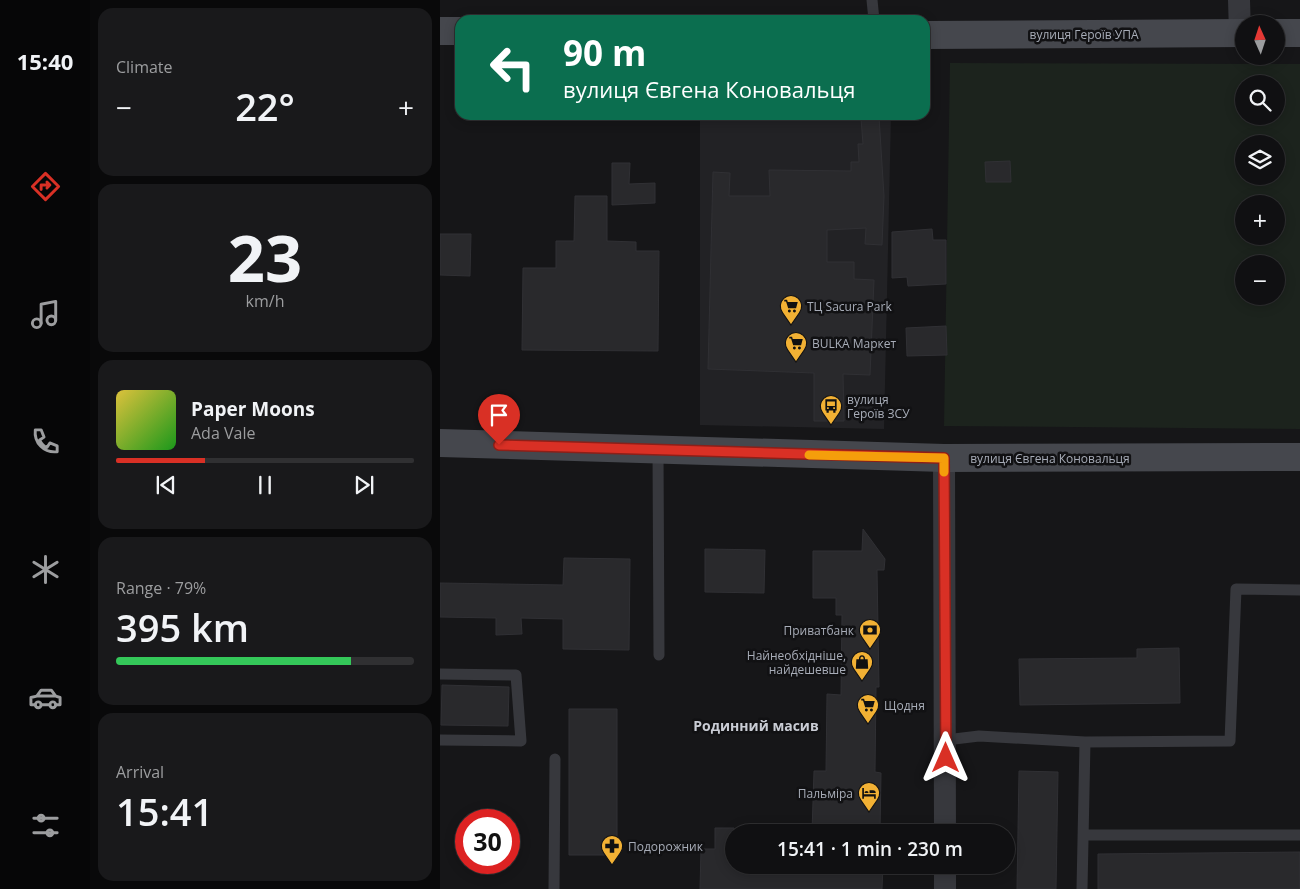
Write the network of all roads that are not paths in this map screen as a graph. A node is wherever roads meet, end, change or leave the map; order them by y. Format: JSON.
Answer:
{"nodes":[{"id":1,"x":872,"y":0,"type":"edge"},
{"id":2,"x":1239,"y":0,"type":"edge"},
{"id":3,"x":874,"y":15,"type":"edge"},
{"id":4,"x":1240,"y":15,"type":"edge"},
{"id":5,"x":440,"y":31,"type":"edge"},
{"id":6,"x":455,"y":31,"type":"edge"},
{"id":7,"x":1285,"y":33,"type":"edge"},
{"id":8,"x":1300,"y":33,"type":"edge"},
{"id":9,"x":1235,"y":34,"type":"edge"},
{"id":10,"x":930,"y":35,"type":"edge"},
{"id":11,"x":440,"y":443,"type":"edge"},
{"id":12,"x":658,"y":450,"type":"junction"},
{"id":13,"x":1300,"y":457,"type":"edge"},
{"id":14,"x":944,"y":458,"type":"junction"},
{"id":15,"x":1300,"y":590,"type":"edge"},
{"id":16,"x":659,"y":655,"type":"dead end"},
{"id":17,"x":440,"y":674,"type":"edge"},
{"id":18,"x":440,"y":740,"type":"edge"},
{"id":19,"x":946,"y":740,"type":"junction"},
{"id":20,"x":1085,"y":742,"type":"junction"},
{"id":21,"x":555,"y":759,"type":"dead end"},
{"id":22,"x":945,"y":824,"type":"edge"},
{"id":23,"x":1083,"y":835,"type":"junction"},
{"id":24,"x":1300,"y":835,"type":"edge"},
{"id":25,"x":945,"y":874,"type":"edge"},
{"id":26,"x":554,"y":889,"type":"edge"},
{"id":27,"x":945,"y":889,"type":"edge"},
{"id":28,"x":1082,"y":889,"type":"edge"}],
"edges":[{"from":1,"to":3,"type":"lane"},
{"from":2,"to":4,"type":"street"},
{"from":5,"to":6,"type":"street"},
{"from":7,"to":8,"type":"street"},
{"from":9,"to":10,"type":"street","name":"вулиця Героїв УПА"},
{"from":11,"to":12,"type":"street","name":"вулиця Євгена Коновальця"},
{"from":12,"to":14,"type":"street","name":"вулиця Євгена Коновальця"},
{"from":12,"to":16,"type":"lane"},
{"from":13,"to":14,"type":"street","name":"вулиця Євгена Коновальця"},
{"from":14,"to":19,"type":"street"},
{"from":15,"to":20,"type":"lane"},
{"from":17,"to":18,"type":"lane"},
{"from":19,"to":20,"type":"lane"},
{"from":19,"to":22,"type":"street"},
{"from":20,"to":23,"type":"lane"},
{"from":21,"to":26,"type":"lane"},
{"from":23,"to":24,"type":"lane"},
{"from":23,"to":28,"type":"lane"},
{"from":25,"to":27,"type":"street"}]}
